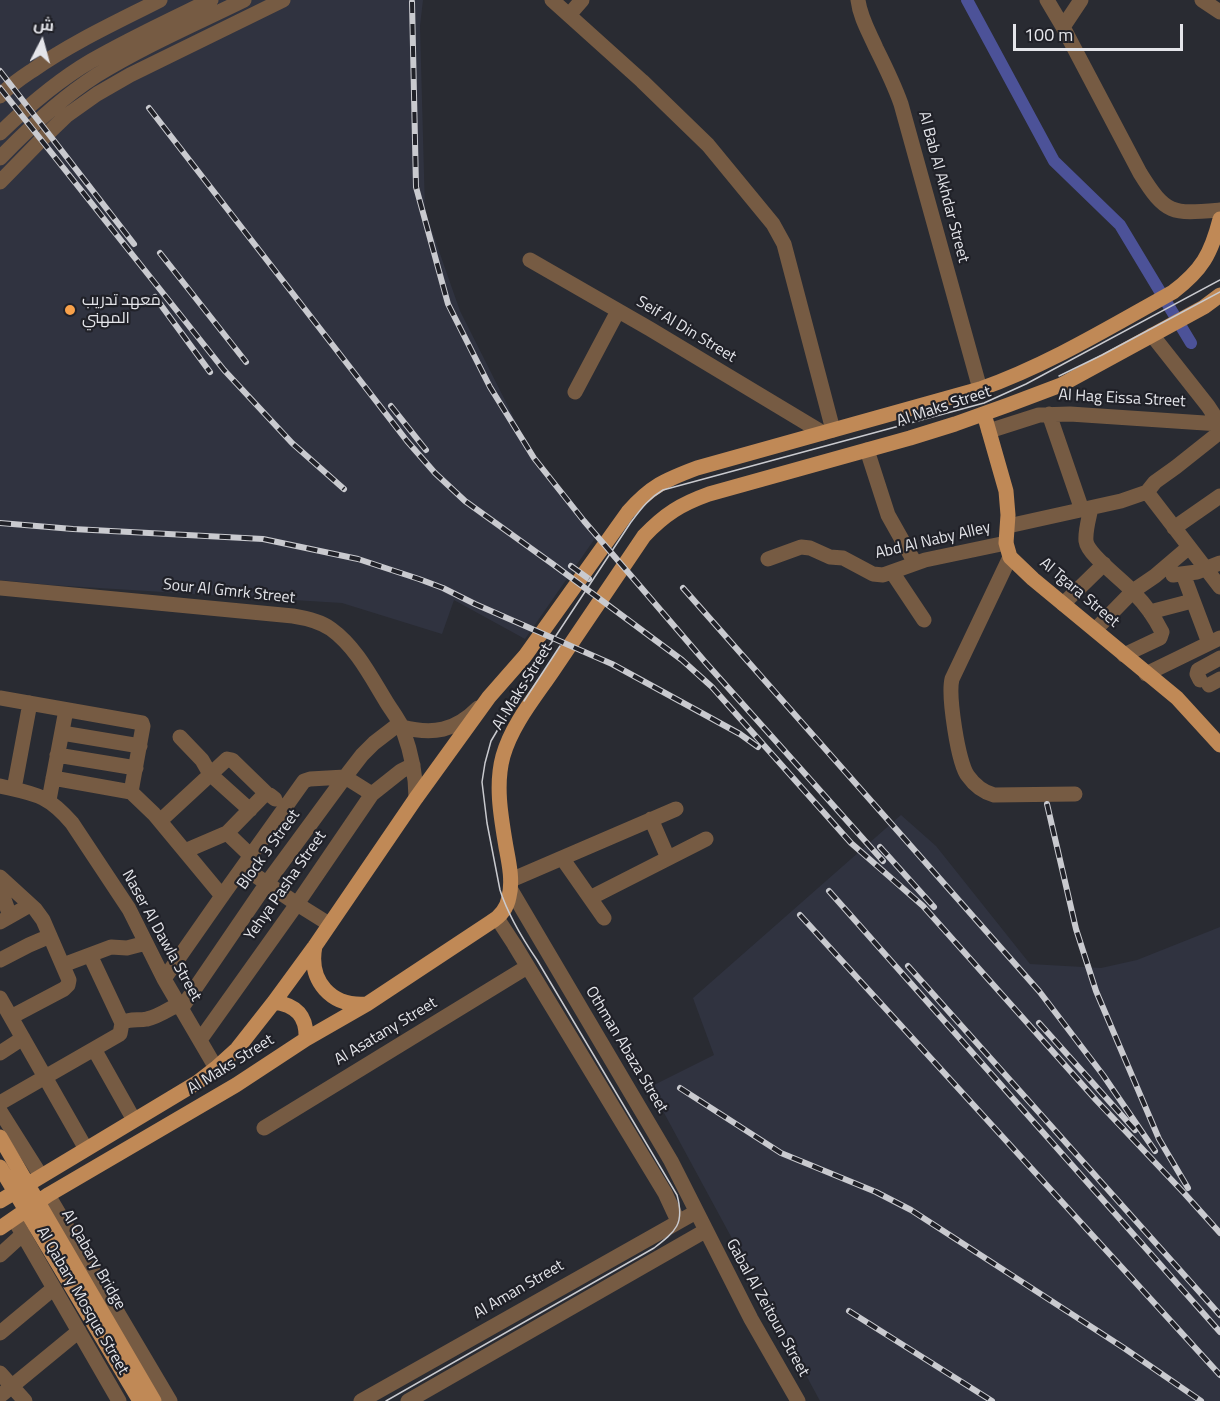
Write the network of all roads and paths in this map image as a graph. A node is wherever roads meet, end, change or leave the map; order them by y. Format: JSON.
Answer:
{"nodes":[{"id":1,"x":160,"y":0,"type":"edge"},
{"id":2,"x":211,"y":0,"type":"edge"},
{"id":3,"x":244,"y":0,"type":"edge"},
{"id":4,"x":283,"y":0,"type":"edge"},
{"id":5,"x":552,"y":0,"type":"edge"},
{"id":6,"x":582,"y":0,"type":"edge"},
{"id":7,"x":858,"y":0,"type":"edge"},
{"id":8,"x":1047,"y":0,"type":"edge"},
{"id":9,"x":1081,"y":0,"type":"edge"},
{"id":10,"x":1202,"y":0,"type":"edge"},
{"id":11,"x":1220,"y":12,"type":"edge"},
{"id":12,"x":569,"y":15,"type":"junction"},
{"id":13,"x":1063,"y":27,"type":"junction"},
{"id":14,"x":0,"y":96,"type":"edge"},
{"id":15,"x":0,"y":133,"type":"edge"},
{"id":16,"x":0,"y":158,"type":"edge"},
{"id":17,"x":0,"y":182,"type":"edge"},
{"id":18,"x":1220,"y":210,"type":"edge"},
{"id":19,"x":1220,"y":219,"type":"edge"},
{"id":20,"x":530,"y":260,"type":"dead end"},
{"id":21,"x":1220,"y":295,"type":"edge"},
{"id":22,"x":618,"y":311,"type":"junction"},
{"id":23,"x":1152,"y":335,"type":"junction"},
{"id":24,"x":980,"y":389,"type":"junction"},
{"id":25,"x":575,"y":392,"type":"dead end"},
{"id":26,"x":984,"y":414,"type":"junction"},
{"id":27,"x":1049,"y":414,"type":"junction"},
{"id":28,"x":1220,"y":424,"type":"edge"},
{"id":29,"x":989,"y":430,"type":"junction"},
{"id":30,"x":828,"y":431,"type":"junction"},
{"id":31,"x":1220,"y":432,"type":"edge"},
{"id":32,"x":867,"y":450,"type":"junction"},
{"id":33,"x":1147,"y":492,"type":"junction"},
{"id":34,"x":1218,"y":501,"type":"edge"},
{"id":35,"x":1086,"y":509,"type":"junction"},
{"id":36,"x":1008,"y":526,"type":"junction"},
{"id":37,"x":1174,"y":528,"type":"junction"},
{"id":38,"x":1189,"y":547,"type":"junction"},
{"id":39,"x":1008,"y":550,"type":"junction"},
{"id":40,"x":768,"y":559,"type":"dead end"},
{"id":41,"x":915,"y":563,"type":"junction"},
{"id":42,"x":1104,"y":564,"type":"junction"},
{"id":43,"x":1213,"y":566,"type":"edge"},
{"id":44,"x":892,"y":572,"type":"junction"},
{"id":45,"x":1183,"y":574,"type":"junction"},
{"id":46,"x":1155,"y":576,"type":"junction"},
{"id":47,"x":1220,"y":587,"type":"edge"},
{"id":48,"x":0,"y":588,"type":"edge"},
{"id":49,"x":1133,"y":591,"type":"junction"},
{"id":50,"x":1192,"y":601,"type":"junction"},
{"id":51,"x":1063,"y":604,"type":"junction"},
{"id":52,"x":1150,"y":612,"type":"junction"},
{"id":53,"x":924,"y":620,"type":"dead end"},
{"id":54,"x":1095,"y":630,"type":"junction"},
{"id":55,"x":1216,"y":642,"type":"edge"},
{"id":56,"x":1124,"y":655,"type":"junction"},
{"id":57,"x":1220,"y":658,"type":"edge"},
{"id":58,"x":1146,"y":674,"type":"junction"},
{"id":59,"x":1210,"y":682,"type":"edge"},
{"id":60,"x":489,"y":697,"type":"junction"},
{"id":61,"x":1,"y":703,"type":"edge"},
{"id":62,"x":30,"y":703,"type":"junction"},
{"id":63,"x":66,"y":710,"type":"junction"},
{"id":64,"x":401,"y":725,"type":"junction"},
{"id":65,"x":62,"y":733,"type":"junction"},
{"id":66,"x":180,"y":738,"type":"dead end"},
{"id":67,"x":1220,"y":745,"type":"edge"},
{"id":68,"x":140,"y":746,"type":"junction"},
{"id":69,"x":57,"y":755,"type":"junction"},
{"id":70,"x":413,"y":765,"type":"junction"},
{"id":71,"x":136,"y":768,"type":"junction"},
{"id":72,"x":210,"y":774,"type":"junction"},
{"id":73,"x":345,"y":777,"type":"junction"},
{"id":74,"x":53,"y":778,"type":"junction"},
{"id":75,"x":7,"y":788,"type":"edge"},
{"id":76,"x":131,"y":792,"type":"junction"},
{"id":77,"x":267,"y":794,"type":"junction"},
{"id":78,"x":372,"y":794,"type":"junction"},
{"id":79,"x":1075,"y":795,"type":"dead end"},
{"id":80,"x":416,"y":798,"type":"junction"},
{"id":81,"x":49,"y":800,"type":"junction"},
{"id":82,"x":285,"y":807,"type":"junction"},
{"id":83,"x":676,"y":809,"type":"dead end"},
{"id":84,"x":250,"y":810,"type":"junction"},
{"id":85,"x":651,"y":819,"type":"junction"},
{"id":86,"x":160,"y":821,"type":"junction"},
{"id":87,"x":227,"y":833,"type":"junction"},
{"id":88,"x":706,"y":839,"type":"dead end"},
{"id":89,"x":185,"y":851,"type":"junction"},
{"id":90,"x":562,"y":858,"type":"junction"},
{"id":91,"x":668,"y":858,"type":"junction"},
{"id":92,"x":247,"y":861,"type":"junction"},
{"id":93,"x":0,"y":877,"type":"edge"},
{"id":94,"x":267,"y":883,"type":"junction"},
{"id":95,"x":511,"y":885,"type":"junction"},
{"id":96,"x":0,"y":888,"type":"edge"},
{"id":97,"x":222,"y":896,"type":"junction"},
{"id":98,"x":590,"y":898,"type":"junction"},
{"id":99,"x":297,"y":904,"type":"junction"},
{"id":100,"x":30,"y":905,"type":"junction"},
{"id":101,"x":497,"y":918,"type":"junction"},
{"id":102,"x":604,"y":918,"type":"dead end"},
{"id":103,"x":5,"y":919,"type":"edge"},
{"id":104,"x":329,"y":924,"type":"junction"},
{"id":105,"x":50,"y":936,"type":"junction"},
{"id":106,"x":146,"y":943,"type":"junction"},
{"id":107,"x":315,"y":946,"type":"junction"},
{"id":108,"x":90,"y":955,"type":"junction"},
{"id":109,"x":0,"y":960,"type":"edge"},
{"id":110,"x":63,"y":965,"type":"junction"},
{"id":111,"x":527,"y":967,"type":"junction"},
{"id":112,"x":164,"y":979,"type":"junction"},
{"id":113,"x":0,"y":998,"type":"edge"},
{"id":114,"x":273,"y":1002,"type":"junction"},
{"id":115,"x":367,"y":1004,"type":"junction"},
{"id":116,"x":180,"y":1006,"type":"junction"},
{"id":117,"x":10,"y":1017,"type":"junction"},
{"id":118,"x":122,"y":1023,"type":"junction"},
{"id":119,"x":23,"y":1038,"type":"junction"},
{"id":120,"x":306,"y":1039,"type":"junction"},
{"id":121,"x":200,"y":1040,"type":"junction"},
{"id":122,"x":94,"y":1049,"type":"junction"},
{"id":123,"x":0,"y":1053,"type":"edge"},
{"id":124,"x":216,"y":1068,"type":"junction"},
{"id":125,"x":45,"y":1078,"type":"junction"},
{"id":126,"x":0,"y":1103,"type":"edge"},
{"id":127,"x":0,"y":1111,"type":"edge"},
{"id":128,"x":134,"y":1120,"type":"junction"},
{"id":129,"x":264,"y":1128,"type":"dead end"},
{"id":130,"x":0,"y":1137,"type":"edge"},
{"id":131,"x":86,"y":1149,"type":"junction"},
{"id":132,"x":0,"y":1167,"type":"edge"},
{"id":133,"x":41,"y":1176,"type":"junction"},
{"id":134,"x":48,"y":1196,"type":"junction"},
{"id":135,"x":0,"y":1201,"type":"edge"},
{"id":136,"x":696,"y":1212,"type":"junction"},
{"id":137,"x":14,"y":1219,"type":"junction"},
{"id":138,"x":678,"y":1221,"type":"junction"},
{"id":139,"x":0,"y":1228,"type":"edge"},
{"id":140,"x":705,"y":1231,"type":"junction"},
{"id":141,"x":23,"y":1234,"type":"junction"},
{"id":142,"x":0,"y":1255,"type":"edge"},
{"id":143,"x":54,"y":1288,"type":"junction"},
{"id":144,"x":79,"y":1331,"type":"junction"},
{"id":145,"x":0,"y":1333,"type":"edge"},
{"id":146,"x":0,"y":1373,"type":"edge"},
{"id":147,"x":6,"y":1391,"type":"edge"},
{"id":148,"x":25,"y":1401,"type":"edge"},
{"id":149,"x":119,"y":1401,"type":"edge"},
{"id":150,"x":140,"y":1401,"type":"edge"},
{"id":151,"x":154,"y":1401,"type":"edge"},
{"id":152,"x":170,"y":1401,"type":"edge"},
{"id":153,"x":361,"y":1401,"type":"edge"},
{"id":154,"x":408,"y":1401,"type":"edge"},
{"id":155,"x":798,"y":1401,"type":"edge"}],
"edges":[{"from":1,"to":14,"type":"street"},
{"from":2,"to":15,"type":"street"},
{"from":3,"to":16,"type":"street"},
{"from":4,"to":17,"type":"street"},
{"from":5,"to":12,"type":"street"},
{"from":6,"to":12,"type":"street"},
{"from":7,"to":24,"type":"street","name":"Al Bab Al Akhdar Street"},
{"from":8,"to":13,"type":"street"},
{"from":9,"to":13,"type":"street"},
{"from":10,"to":11,"type":"street"},
{"from":12,"to":30,"type":"street"},
{"from":13,"to":18,"type":"street"},
{"from":19,"to":24,"type":"main road","name":"Al Maks Street"},
{"from":20,"to":22,"type":"street","name":"Seif Al Din Street"},
{"from":21,"to":23,"type":"main road","name":"Al Maks Street"},
{"from":22,"to":25,"type":"street"},
{"from":22,"to":30,"type":"street","name":"Seif Al Din Street"},
{"from":23,"to":26,"type":"main road","name":"Al Maks Street"},
{"from":23,"to":28,"type":"street"},
{"from":24,"to":30,"type":"main road","name":"Al Maks Street"},
{"from":26,"to":29,"type":"main road"},
{"from":26,"to":32,"type":"main road","name":"Al Maks Street"},
{"from":27,"to":28,"type":"street","name":"Al Hag Eissa Street"},
{"from":27,"to":29,"type":"street","name":"Al Hag Eissa Street"},
{"from":27,"to":35,"type":"street"},
{"from":29,"to":36,"type":"main road"},
{"from":30,"to":60,"type":"main road","name":"Al Maks Street"},
{"from":31,"to":33,"type":"street"},
{"from":32,"to":41,"type":"street"},
{"from":32,"to":95,"type":"main road","name":"Al Maks Street"},
{"from":33,"to":35,"type":"street"},
{"from":33,"to":37,"type":"street"},
{"from":34,"to":37,"type":"street"},
{"from":35,"to":36,"type":"street"},
{"from":35,"to":42,"type":"street"},
{"from":36,"to":39,"type":"main road"},
{"from":37,"to":38,"type":"street"},
{"from":38,"to":43,"type":"street"},
{"from":38,"to":46,"type":"street"},
{"from":39,"to":41,"type":"street","name":"Abd Al Naby Alley"},
{"from":39,"to":51,"type":"main road","name":"Al Tgara Street"},
{"from":39,"to":79,"type":"street"},
{"from":40,"to":44,"type":"street","name":"Abd Al Naby Alley"},
{"from":41,"to":44,"type":"street","name":"Abd Al Naby Alley"},
{"from":42,"to":49,"type":"street"},
{"from":42,"to":51,"type":"street"},
{"from":43,"to":45,"type":"street"},
{"from":43,"to":47,"type":"street"},
{"from":44,"to":53,"type":"street"},
{"from":45,"to":46,"type":"street"},
{"from":45,"to":50,"type":"street"},
{"from":46,"to":49,"type":"street"},
{"from":48,"to":64,"type":"street","name":"Sour Al Gmrk Street"},
{"from":49,"to":52,"type":"street"},
{"from":49,"to":54,"type":"street"},
{"from":50,"to":52,"type":"street"},
{"from":50,"to":55,"type":"street"},
{"from":51,"to":54,"type":"main road","name":"Al Tgara Street"},
{"from":52,"to":56,"type":"street"},
{"from":54,"to":56,"type":"main road","name":"Al Tgara Street"},
{"from":55,"to":58,"type":"street"},
{"from":56,"to":58,"type":"main road","name":"Al Tgara Street"},
{"from":57,"to":59,"type":"street"},
{"from":58,"to":67,"type":"main road","name":"Al Tgara Street"},
{"from":60,"to":64,"type":"street"},
{"from":60,"to":80,"type":"main road","name":"Al Maks Street"},
{"from":61,"to":62,"type":"street"},
{"from":62,"to":63,"type":"street"},
{"from":62,"to":75,"type":"street"},
{"from":63,"to":65,"type":"street"},
{"from":63,"to":68,"type":"street"},
{"from":64,"to":70,"type":"street","name":"Sour Al Gmrk Street"},
{"from":64,"to":73,"type":"street","name":"Block 3 Street"},
{"from":65,"to":68,"type":"street"},
{"from":65,"to":69,"type":"street"},
{"from":66,"to":72,"type":"street"},
{"from":68,"to":71,"type":"street"},
{"from":69,"to":71,"type":"street"},
{"from":69,"to":74,"type":"street"},
{"from":70,"to":78,"type":"street","name":"Yehya Pasha Street"},
{"from":70,"to":80,"type":"street","name":"Sour Al Gmrk Street"},
{"from":71,"to":76,"type":"street"},
{"from":72,"to":77,"type":"street"},
{"from":72,"to":84,"type":"street"},
{"from":72,"to":86,"type":"street"},
{"from":73,"to":78,"type":"street"},
{"from":73,"to":82,"type":"street"},
{"from":73,"to":94,"type":"street","name":"Block 3 Street"},
{"from":74,"to":76,"type":"street"},
{"from":74,"to":81,"type":"street"},
{"from":75,"to":81,"type":"street"},
{"from":76,"to":86,"type":"street"},
{"from":77,"to":82,"type":"street"},
{"from":77,"to":84,"type":"street"},
{"from":78,"to":99,"type":"street","name":"Yehya Pasha Street"},
{"from":80,"to":104,"type":"main road","name":"Al Maks Street"},
{"from":81,"to":106,"type":"street","name":"Naser Al Dawla Street"},
{"from":82,"to":92,"type":"street"},
{"from":83,"to":85,"type":"street"},
{"from":84,"to":87,"type":"street"},
{"from":85,"to":90,"type":"street"},
{"from":85,"to":91,"type":"street"},
{"from":86,"to":89,"type":"street"},
{"from":87,"to":89,"type":"street"},
{"from":87,"to":92,"type":"street"},
{"from":88,"to":91,"type":"street"},
{"from":89,"to":97,"type":"street"},
{"from":90,"to":95,"type":"street"},
{"from":90,"to":98,"type":"street"},
{"from":91,"to":98,"type":"street"},
{"from":92,"to":94,"type":"street"},
{"from":92,"to":97,"type":"street"},
{"from":93,"to":100,"type":"street"},
{"from":94,"to":99,"type":"street"},
{"from":94,"to":116,"type":"street","name":"Block 3 Street"},
{"from":95,"to":101,"type":"main road","name":"Al Maks Street"},
{"from":95,"to":136,"type":"street","name":"Othman Abaza Street"},
{"from":96,"to":103,"type":"street"},
{"from":97,"to":112,"type":"street"},
{"from":98,"to":102,"type":"street"},
{"from":99,"to":104,"type":"street"},
{"from":99,"to":121,"type":"street","name":"Yehya Pasha Street"},
{"from":100,"to":103,"type":"street"},
{"from":100,"to":105,"type":"street"},
{"from":101,"to":111,"type":"street"},
{"from":101,"to":115,"type":"main road","name":"Al Maks Street"},
{"from":104,"to":107,"type":"main road","name":"Al Maks Street"},
{"from":105,"to":109,"type":"street"},
{"from":105,"to":110,"type":"street"},
{"from":106,"to":108,"type":"street"},
{"from":106,"to":112,"type":"street","name":"Naser Al Dawla Street"},
{"from":107,"to":114,"type":"main road","name":"Al Maks Street"},
{"from":107,"to":115,"type":"main road"},
{"from":108,"to":110,"type":"street"},
{"from":108,"to":118,"type":"street"},
{"from":110,"to":117,"type":"street"},
{"from":111,"to":129,"type":"street","name":"Al Asatany Street"},
{"from":111,"to":138,"type":"street"},
{"from":112,"to":116,"type":"street","name":"Naser Al Dawla Street"},
{"from":113,"to":117,"type":"street"},
{"from":114,"to":120,"type":"main road"},
{"from":114,"to":124,"type":"main road","name":"Al Maks Street"},
{"from":115,"to":120,"type":"main road","name":"Al Maks Street"},
{"from":116,"to":118,"type":"street"},
{"from":116,"to":121,"type":"street","name":"Naser Al Dawla Street"},
{"from":117,"to":119,"type":"street"},
{"from":118,"to":122,"type":"street"},
{"from":119,"to":123,"type":"street"},
{"from":119,"to":125,"type":"street"},
{"from":120,"to":134,"type":"main road","name":"Al Maks Street"},
{"from":121,"to":124,"type":"street","name":"Naser Al Dawla Street"},
{"from":122,"to":125,"type":"street"},
{"from":122,"to":128,"type":"street"},
{"from":124,"to":128,"type":"main road","name":"Al Maks Street"},
{"from":125,"to":126,"type":"street"},
{"from":125,"to":131,"type":"street"},
{"from":127,"to":133,"type":"street"},
{"from":128,"to":131,"type":"main road","name":"Al Maks Street"},
{"from":130,"to":151,"type":"main road","name":"Al Qabary Bridge"},
{"from":131,"to":133,"type":"main road","name":"Al Maks Street"},
{"from":132,"to":150,"type":"main road","name":"Al Qabary Bridge"},
{"from":133,"to":135,"type":"main road","name":"Al Maks Street"},
{"from":134,"to":137,"type":"main road","name":"Al Maks Street"},
{"from":134,"to":152,"type":"street","name":"Al Qabary Mosque Street"},
{"from":136,"to":138,"type":"street","name":"Al Aman Street"},
{"from":136,"to":140,"type":"street","name":"Othman Abaza Street"},
{"from":137,"to":139,"type":"main road","name":"Al Maks Street"},
{"from":137,"to":141,"type":"street","name":"Al Qabary Mosque Street"},
{"from":138,"to":153,"type":"street","name":"Al Aman Street"},
{"from":140,"to":154,"type":"street"},
{"from":140,"to":155,"type":"street","name":"Gabal Al Zeitoun Street"},
{"from":141,"to":142,"type":"street"},
{"from":141,"to":143,"type":"street","name":"Al Qabary Mosque Street"},
{"from":143,"to":144,"type":"street","name":"Al Qabary Mosque Street"},
{"from":143,"to":145,"type":"street"},
{"from":144,"to":147,"type":"street"},
{"from":144,"to":149,"type":"street","name":"Al Qabary Mosque Street"},
{"from":146,"to":147,"type":"street"},
{"from":147,"to":148,"type":"street"}]}
